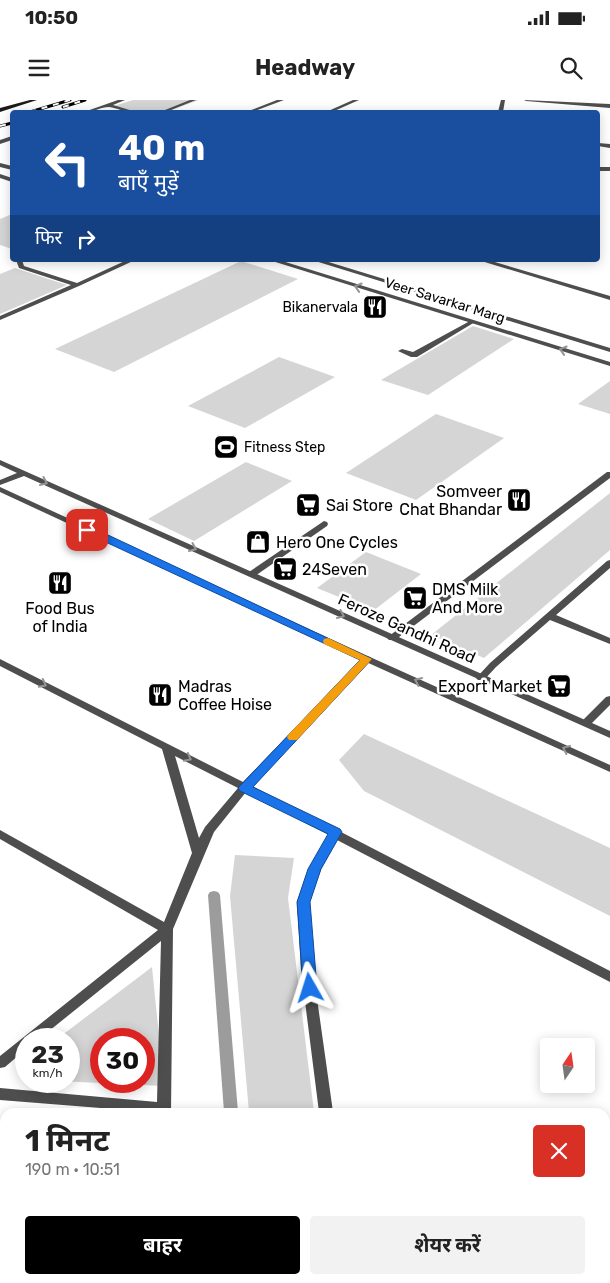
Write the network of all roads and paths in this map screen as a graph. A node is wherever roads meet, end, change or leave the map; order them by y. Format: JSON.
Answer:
{"nodes":[{"id":1,"x":35,"y":100,"type":"edge"},
{"id":2,"x":123,"y":100,"type":"edge"},
{"id":3,"x":194,"y":100,"type":"edge"},
{"id":4,"x":282,"y":100,"type":"edge"},
{"id":5,"x":357,"y":100,"type":"edge"},
{"id":6,"x":526,"y":100,"type":"edge"},
{"id":7,"x":558,"y":101,"type":"edge"},
{"id":8,"x":107,"y":106,"type":"junction"},
{"id":9,"x":610,"y":106,"type":"edge"},
{"id":10,"x":0,"y":110,"type":"edge"},
{"id":11,"x":93,"y":110,"type":"edge"},
{"id":12,"x":123,"y":110,"type":"edge"},
{"id":13,"x":168,"y":110,"type":"edge"},
{"id":14,"x":255,"y":110,"type":"edge"},
{"id":15,"x":334,"y":110,"type":"edge"},
{"id":16,"x":20,"y":262,"type":"edge"},
{"id":17,"x":128,"y":262,"type":"edge"},
{"id":18,"x":281,"y":262,"type":"edge"},
{"id":19,"x":322,"y":262,"type":"edge"},
{"id":20,"x":488,"y":262,"type":"edge"},
{"id":21,"x":77,"y":286,"type":"junction"},
{"id":22,"x":610,"y":298,"type":"edge"},
{"id":23,"x":0,"y":318,"type":"edge"},
{"id":24,"x":472,"y":322,"type":"junction"},
{"id":25,"x":610,"y":350,"type":"edge"},
{"id":26,"x":402,"y":351,"type":"dead end"},
{"id":27,"x":610,"y":364,"type":"edge"},
{"id":28,"x":0,"y":462,"type":"edge"},
{"id":29,"x":24,"y":473,"type":"junction"},
{"id":30,"x":610,"y":474,"type":"edge"},
{"id":31,"x":0,"y":483,"type":"edge"},
{"id":32,"x":0,"y":489,"type":"edge"},
{"id":33,"x":324,"y":524,"type":"dead end"},
{"id":34,"x":610,"y":563,"type":"edge"},
{"id":35,"x":252,"y":574,"type":"junction"},
{"id":36,"x":549,"y":616,"type":"junction"},
{"id":37,"x":392,"y":638,"type":"junction"},
{"id":38,"x":610,"y":641,"type":"edge"},
{"id":39,"x":367,"y":659,"type":"junction"},
{"id":40,"x":0,"y":662,"type":"edge"},
{"id":41,"x":481,"y":678,"type":"junction"},
{"id":42,"x":610,"y":699,"type":"edge"},
{"id":43,"x":586,"y":723,"type":"junction"},
{"id":44,"x":610,"y":735,"type":"edge"},
{"id":45,"x":166,"y":747,"type":"junction"},
{"id":46,"x":610,"y":769,"type":"edge"},
{"id":47,"x":244,"y":788,"type":"junction"},
{"id":48,"x":336,"y":832,"type":"junction"},
{"id":49,"x":0,"y":834,"type":"edge"},
{"id":50,"x":198,"y":853,"type":"junction"},
{"id":51,"x":166,"y":929,"type":"junction"},
{"id":52,"x":610,"y":977,"type":"edge"},
{"id":53,"x":44,"y":1028,"type":"edge"},
{"id":54,"x":15,"y":1051,"type":"edge"},
{"id":55,"x":0,"y":1063,"type":"edge"},
{"id":56,"x":0,"y":1094,"type":"edge"},
{"id":57,"x":144,"y":1108,"type":"edge"},
{"id":58,"x":164,"y":1108,"type":"edge"},
{"id":59,"x":325,"y":1108,"type":"edge"}],
"edges":[{"from":1,"to":10,"type":"main road"},
{"from":2,"to":8,"type":"street"},
{"from":3,"to":13,"type":"street"},
{"from":4,"to":14,"type":"street"},
{"from":5,"to":15,"type":"street"},
{"from":6,"to":7,"type":"street"},
{"from":7,"to":9,"type":"street"},
{"from":8,"to":11,"type":"street"},
{"from":8,"to":12,"type":"street"},
{"from":16,"to":21,"type":"street"},
{"from":17,"to":21,"type":"street"},
{"from":24,"to":18,"type":"street","name":"Veer Savarkar Marg","one_way":true},
{"from":19,"to":25,"type":"street","name":"Veer Savarkar Marg"},
{"from":20,"to":22,"type":"street"},
{"from":21,"to":23,"type":"street"},
{"from":24,"to":26,"type":"street"},
{"from":27,"to":24,"type":"street","name":"Veer Savarkar Marg","one_way":true},
{"from":28,"to":29,"type":"street","name":"Feroze Gandhi Road"},
{"from":29,"to":31,"type":"street"},
{"from":29,"to":35,"type":"street","name":"Feroze Gandhi Road","one_way":true},
{"from":30,"to":37,"type":"street"},
{"from":32,"to":39,"type":"street"},
{"from":33,"to":35,"type":"street"},
{"from":34,"to":36,"type":"street"},
{"from":35,"to":37,"type":"street","name":"Feroze Gandhi Road","one_way":true},
{"from":36,"to":38,"type":"street"},
{"from":36,"to":41,"type":"street"},
{"from":37,"to":41,"type":"street","name":"Feroze Gandhi Road"},
{"from":46,"to":39,"type":"street","one_way":true},
{"from":39,"to":47,"type":"street"},
{"from":40,"to":45,"type":"street","one_way":true},
{"from":41,"to":43,"type":"street","name":"Feroze Gandhi Road"},
{"from":42,"to":43,"type":"street"},
{"from":43,"to":44,"type":"street","name":"Feroze Gandhi Road"},
{"from":45,"to":47,"type":"street","one_way":true},
{"from":45,"to":50,"type":"street"},
{"from":47,"to":48,"type":"street"},
{"from":47,"to":50,"type":"street"},
{"from":48,"to":52,"type":"street"},
{"from":48,"to":59,"type":"street"},
{"from":49,"to":51,"type":"street"},
{"from":50,"to":51,"type":"street"},
{"from":51,"to":53,"type":"street"},
{"from":51,"to":58,"type":"street"},
{"from":54,"to":55,"type":"street"},
{"from":56,"to":57,"type":"street"}]}
